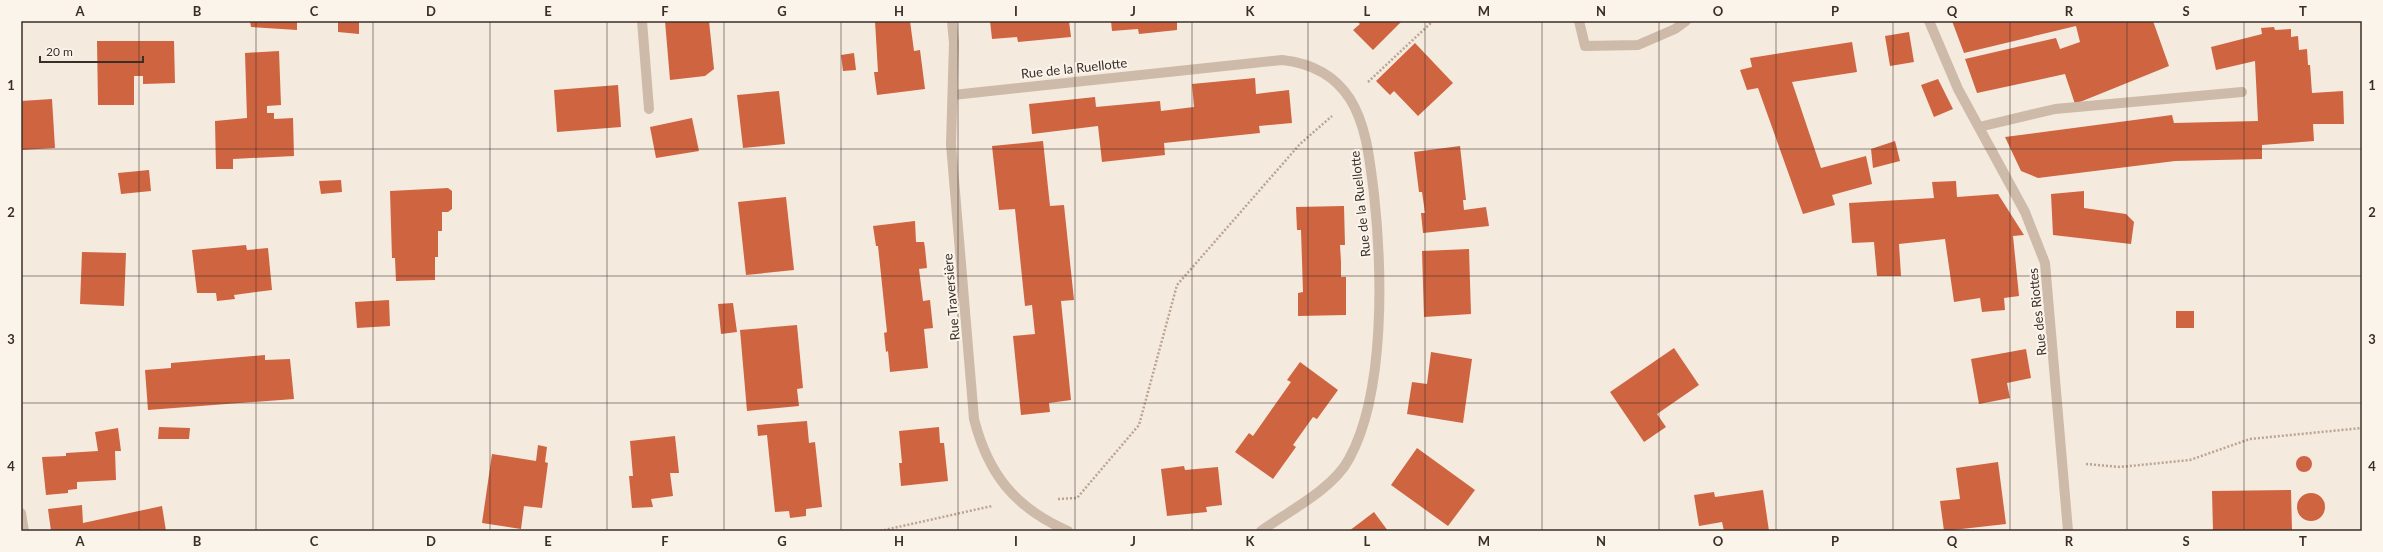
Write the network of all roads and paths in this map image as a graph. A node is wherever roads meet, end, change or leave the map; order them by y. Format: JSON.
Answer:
{"nodes":[{"id":1,"x":642,"y":21,"type":"edge"},
{"id":2,"x":952,"y":21,"type":"edge"},
{"id":3,"x":1433,"y":21,"type":"edge"},
{"id":4,"x":1579,"y":21,"type":"edge"},
{"id":5,"x":1686,"y":21,"type":"edge"},
{"id":6,"x":1929,"y":21,"type":"edge"},
{"id":7,"x":2242,"y":92,"type":"dead end"},
{"id":8,"x":954,"y":95,"type":"junction"},
{"id":9,"x":1350,"y":99,"type":"junction"},
{"id":10,"x":649,"y":109,"type":"dead end"},
{"id":11,"x":1979,"y":127,"type":"junction"},
{"id":12,"x":2362,"y":428,"type":"edge"},
{"id":13,"x":2064,"y":461,"type":"junction"},
{"id":14,"x":1018,"y":501,"type":"junction"},
{"id":15,"x":21,"y":513,"type":"edge"},
{"id":16,"x":24,"y":531,"type":"edge"},
{"id":17,"x":880,"y":531,"type":"edge"},
{"id":18,"x":1068,"y":531,"type":"edge"},
{"id":19,"x":1261,"y":531,"type":"edge"},
{"id":20,"x":2068,"y":531,"type":"edge"}],
"edges":[{"from":1,"to":10,"type":"street"},
{"from":2,"to":8,"type":"street","name":"Rue Traversière"},
{"from":3,"to":9,"type":"path"},
{"from":4,"to":5,"type":"street"},
{"from":6,"to":11,"type":"street","name":"Rue des Riottes"},
{"from":7,"to":11,"type":"street"},
{"from":8,"to":9,"type":"street","name":"Rue de la Ruellotte"},
{"from":8,"to":14,"type":"street","name":"Rue Traversière"},
{"from":9,"to":14,"type":"path"},
{"from":9,"to":19,"type":"street","name":"Rue de la Ruellotte"},
{"from":11,"to":13,"type":"street","name":"Rue des Riottes"},
{"from":12,"to":13,"type":"path"},
{"from":13,"to":20,"type":"street","name":"Rue des Riottes"},
{"from":14,"to":17,"type":"path"},
{"from":14,"to":18,"type":"street","name":"Rue Traversière"},
{"from":15,"to":16,"type":"street"}]}
